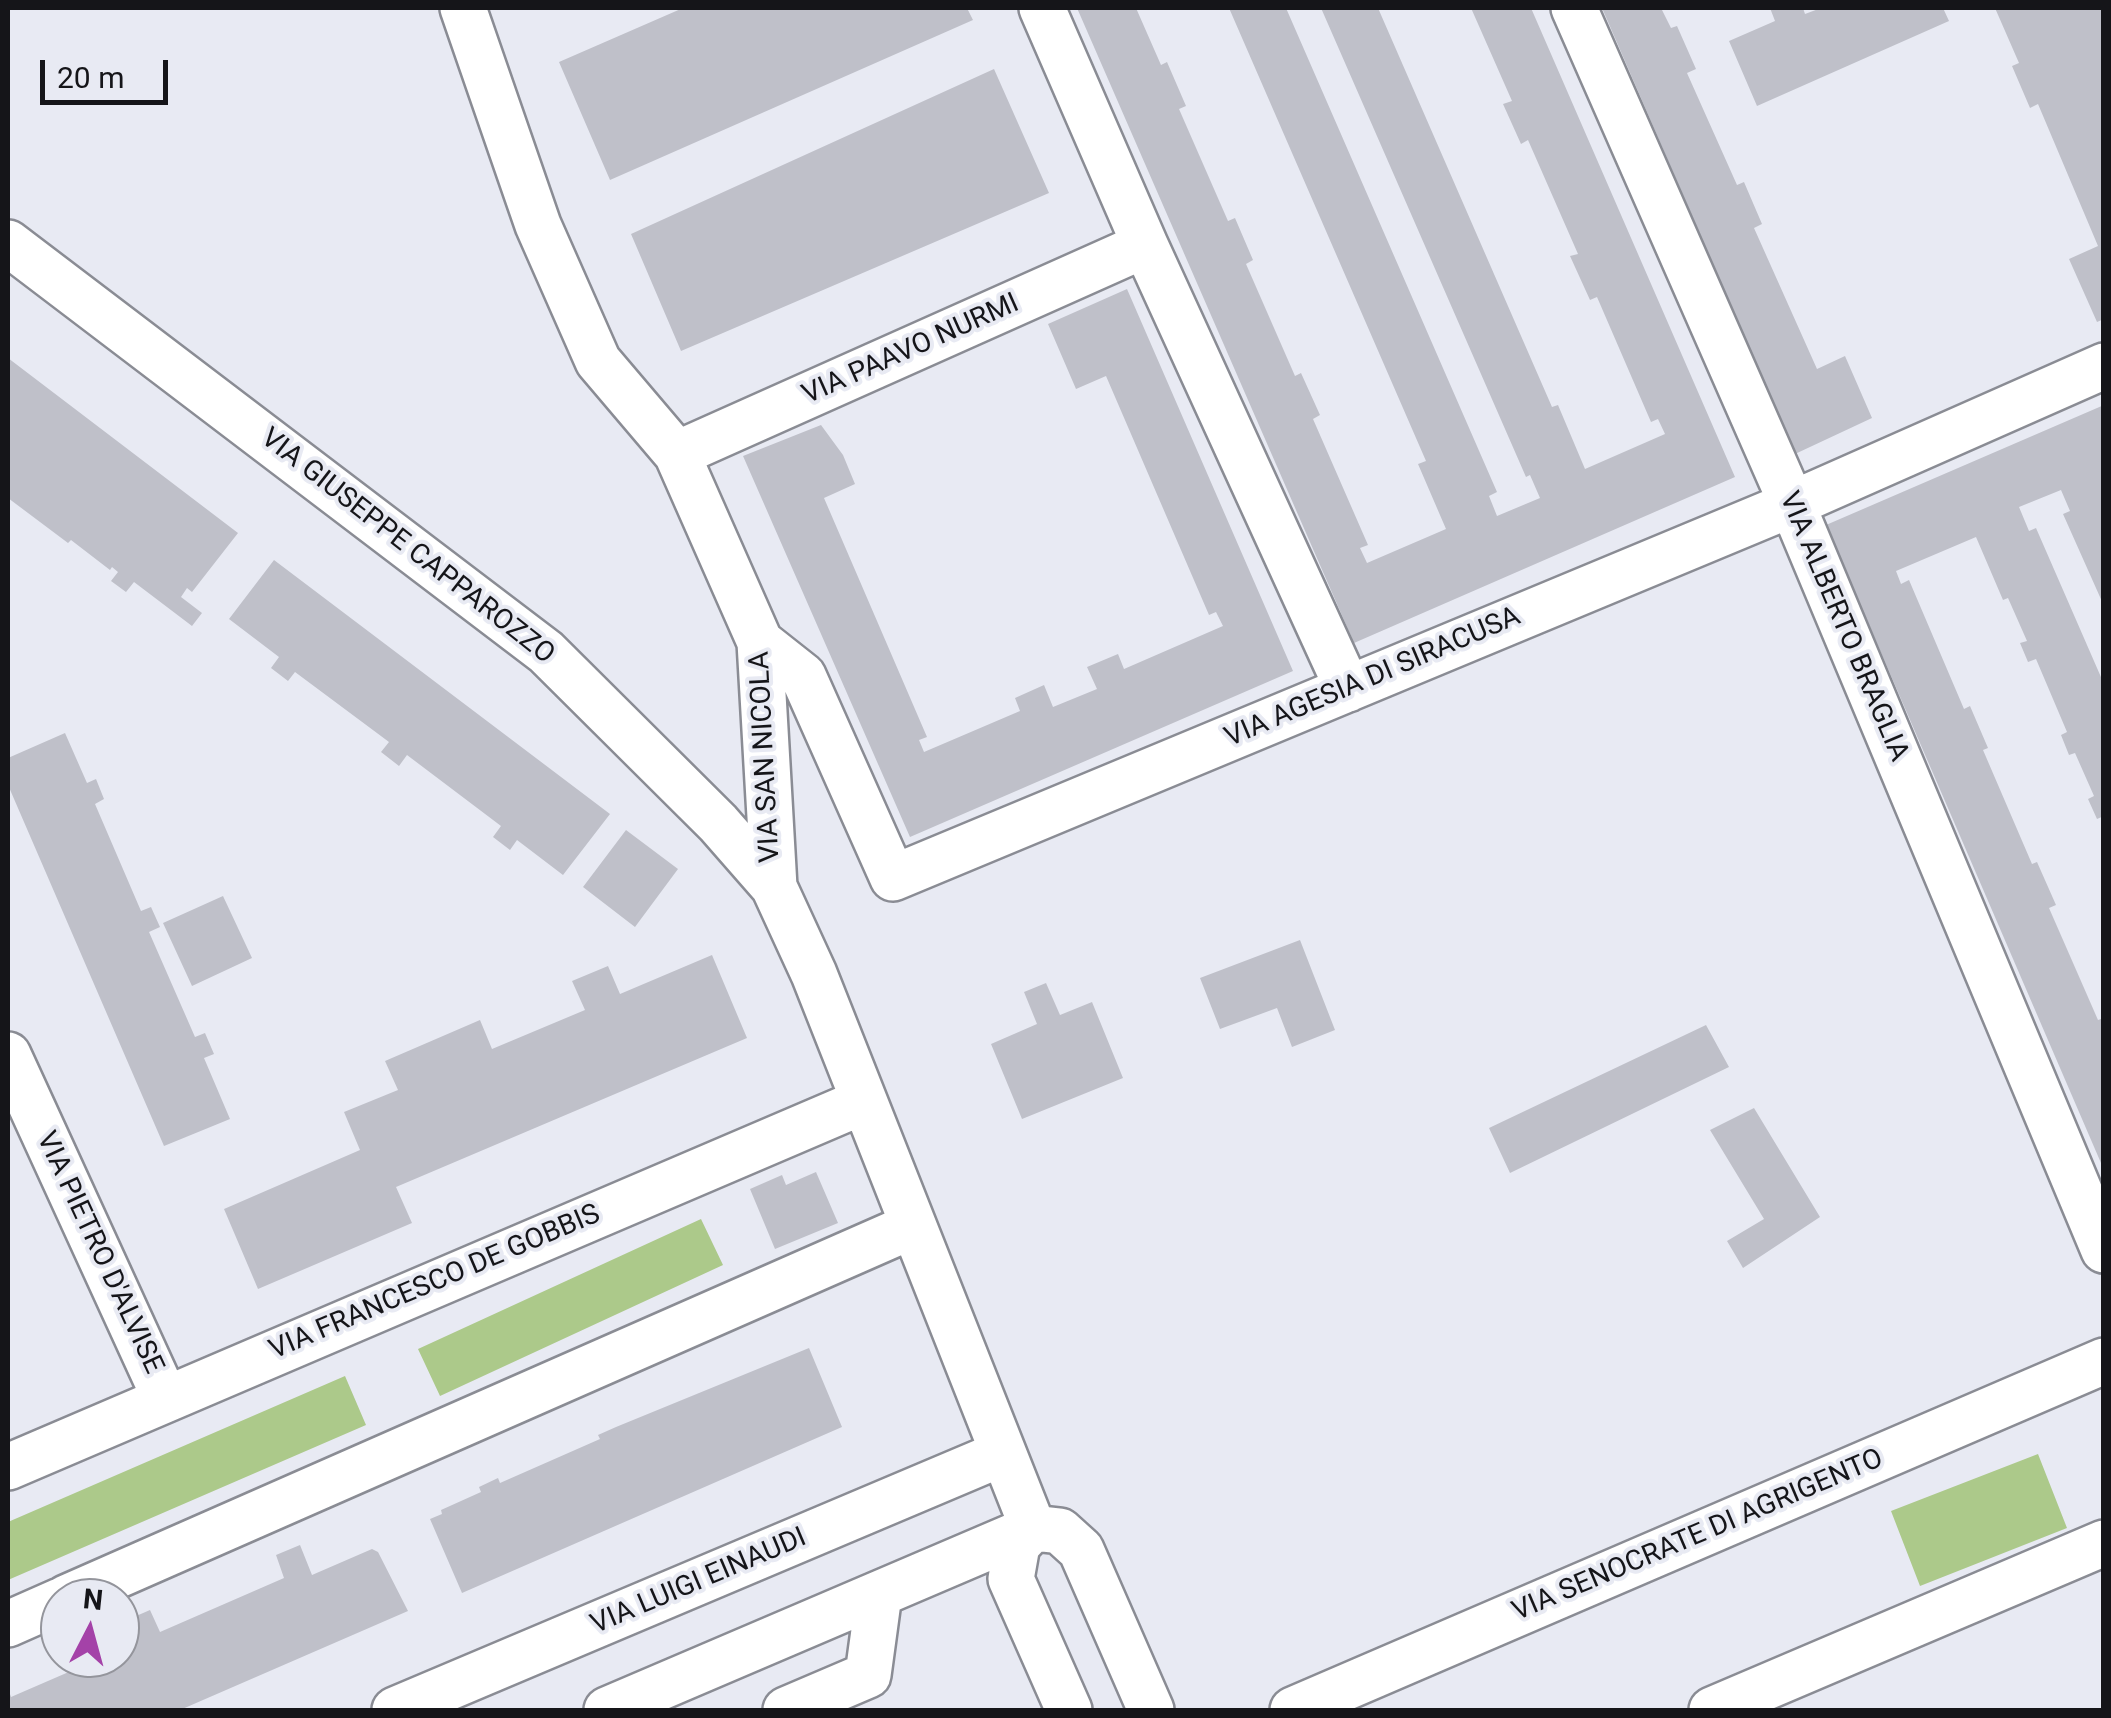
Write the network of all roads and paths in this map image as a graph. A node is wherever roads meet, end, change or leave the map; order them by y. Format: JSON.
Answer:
{"nodes":[{"id":1,"x":463,"y":8,"type":"edge"},
{"id":2,"x":1042,"y":8,"type":"edge"},
{"id":3,"x":1574,"y":8,"type":"edge"},
{"id":4,"x":8,"y":243,"type":"edge"},
{"id":5,"x":1145,"y":245,"type":"junction"},
{"id":6,"x":2104,"y":366,"type":"edge"},
{"id":7,"x":678,"y":454,"type":"junction"},
{"id":8,"x":1792,"y":504,"type":"junction"},
{"id":9,"x":760,"y":642,"type":"junction"},
{"id":10,"x":1348,"y":689,"type":"junction"},
{"id":11,"x":774,"y":887,"type":"junction"},
{"id":12,"x":8,"y":1054,"type":"edge"},
{"id":13,"x":864,"y":1101,"type":"junction"},
{"id":14,"x":912,"y":1226,"type":"junction"},
{"id":15,"x":2104,"y":1250,"type":"edge"},
{"id":16,"x":2104,"y":1361,"type":"edge"},
{"id":17,"x":166,"y":1398,"type":"junction"},
{"id":18,"x":1003,"y":1453,"type":"junction"},
{"id":19,"x":8,"y":1466,"type":"edge"},
{"id":20,"x":1033,"y":1528,"type":"junction"},
{"id":21,"x":2104,"y":1542,"type":"edge"},
{"id":22,"x":111,"y":1578,"type":"edge"},
{"id":23,"x":879,"y":1594,"type":"junction"},
{"id":24,"x":40,"y":1609,"type":"edge"},
{"id":25,"x":8,"y":1624,"type":"edge"},
{"id":26,"x":396,"y":1710,"type":"edge"},
{"id":27,"x":607,"y":1710,"type":"edge"},
{"id":28,"x":786,"y":1710,"type":"edge"},
{"id":29,"x":1068,"y":1710,"type":"edge"},
{"id":30,"x":1151,"y":1710,"type":"edge"},
{"id":31,"x":1293,"y":1710,"type":"edge"},
{"id":32,"x":1712,"y":1710,"type":"edge"}],
"edges":[{"from":1,"to":7,"type":"street","name":"VIA SAN NICOLA"},
{"from":2,"to":5,"type":"street"},
{"from":3,"to":8,"type":"street","name":"VIA ALBERTO BRAGLIA"},
{"from":4,"to":11,"type":"street","name":"VIA GIUSEPPE CAPPAROZZO"},
{"from":5,"to":7,"type":"street","name":"VIA PAAVO NURMI"},
{"from":5,"to":10,"type":"street"},
{"from":6,"to":8,"type":"street","name":"VIA AGESIA DI SIRACUSA"},
{"from":7,"to":9,"type":"street","name":"VIA SAN NICOLA"},
{"from":8,"to":10,"type":"street","name":"VIA AGESIA DI SIRACUSA"},
{"from":8,"to":15,"type":"street","name":"VIA ALBERTO BRAGLIA"},
{"from":9,"to":10,"type":"street","name":"VIA AGESIA DI SIRACUSA"},
{"from":9,"to":11,"type":"street","name":"VIA SAN NICOLA"},
{"from":11,"to":13,"type":"street","name":"VIA SAN NICOLA"},
{"from":12,"to":17,"type":"street","name":"VIA PIETRO D'ALVISE"},
{"from":13,"to":14,"type":"street","name":"VIA SAN NICOLA"},
{"from":13,"to":17,"type":"street","name":"VIA FRANCESCO DE GOBBIS"},
{"from":14,"to":18,"type":"street","name":"VIA SAN NICOLA"},
{"from":14,"to":22,"type":"street"},
{"from":16,"to":31,"type":"street","name":"VIA SENOCRATE DI AGRIGENTO"},
{"from":17,"to":19,"type":"street","name":"VIA FRANCESCO DE GOBBIS"},
{"from":18,"to":20,"type":"street","name":"VIA SAN NICOLA"},
{"from":18,"to":26,"type":"street","name":"VIA LUIGI EINAUDI"},
{"from":20,"to":23,"type":"street"},
{"from":20,"to":29,"type":"street"},
{"from":20,"to":30,"type":"street"},
{"from":21,"to":32,"type":"street"},
{"from":23,"to":27,"type":"street"},
{"from":23,"to":28,"type":"street"},
{"from":24,"to":25,"type":"street"}]}
